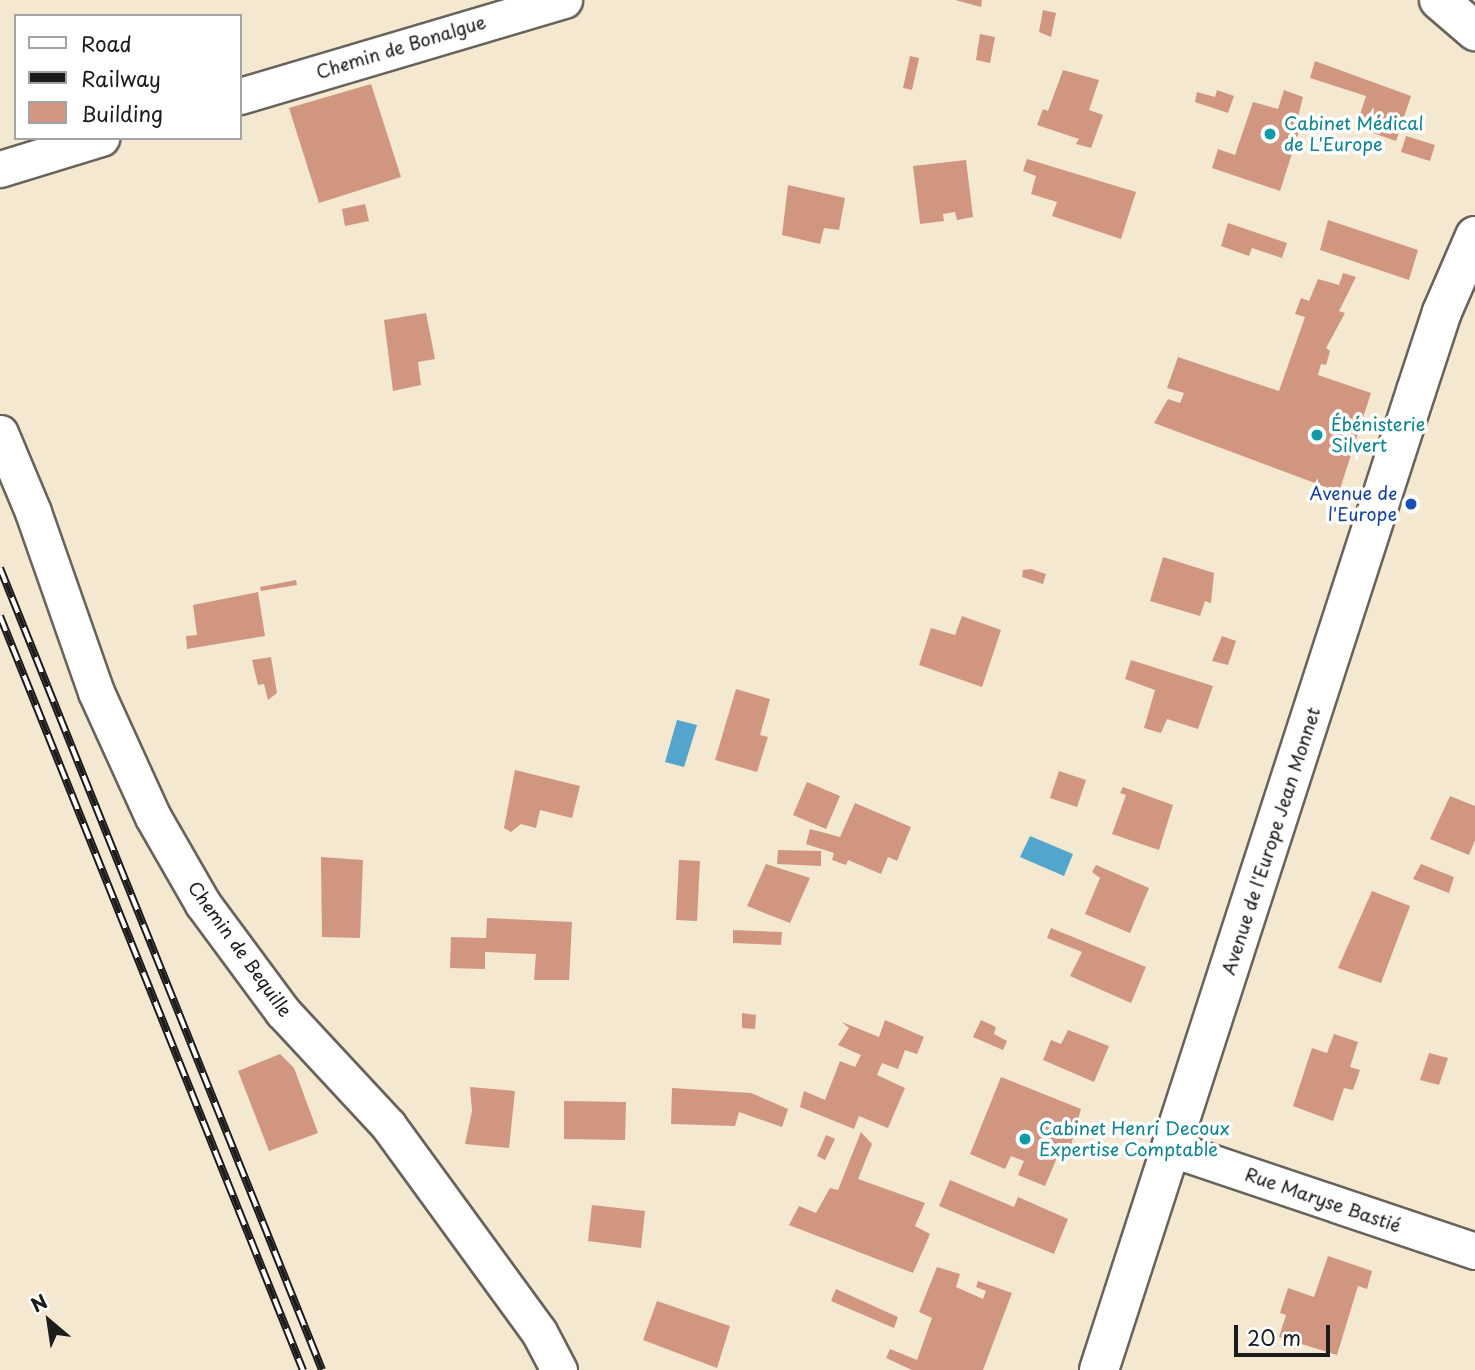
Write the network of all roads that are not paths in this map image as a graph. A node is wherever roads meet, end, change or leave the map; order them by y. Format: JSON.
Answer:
{"nodes":[{"id":1,"x":564,"y":0,"type":"edge"},
{"id":2,"x":1440,"y":0,"type":"edge"},
{"id":3,"x":1475,"y":4,"type":"edge"},
{"id":4,"x":1475,"y":31,"type":"edge"},
{"id":5,"x":242,"y":95,"type":"edge"},
{"id":6,"x":95,"y":140,"type":"edge"},
{"id":7,"x":0,"y":169,"type":"edge"},
{"id":8,"x":1475,"y":236,"type":"edge"},
{"id":9,"x":1475,"y":279,"type":"edge"},
{"id":10,"x":1442,"y":312,"type":"junction"},
{"id":11,"x":0,"y":433,"type":"edge"},
{"id":12,"x":1172,"y":1149,"type":"junction"},
{"id":13,"x":1475,"y":1251,"type":"edge"},
{"id":14,"x":559,"y":1370,"type":"edge"},
{"id":15,"x":1099,"y":1370,"type":"edge"}],
"edges":[{"from":1,"to":5,"type":"street","name":"Chemin de Bonalgue"},
{"from":2,"to":3,"type":"main road"},
{"from":2,"to":4,"type":"main road"},
{"from":6,"to":7,"type":"street"},
{"from":8,"to":10,"type":"main road","name":"Avenue de l'Europe Jean Monnet"},
{"from":9,"to":10,"type":"main road","name":"Avenue de l'Europe Jean Monnet"},
{"from":10,"to":12,"type":"main road","name":"Avenue de l'Europe Jean Monnet"},
{"from":11,"to":14,"type":"street","name":"Chemin de Bequille"},
{"from":12,"to":13,"type":"street","name":"Rue Maryse Bastié"},
{"from":12,"to":15,"type":"main road","name":"Avenue de l'Europe Jean Monnet"}]}
